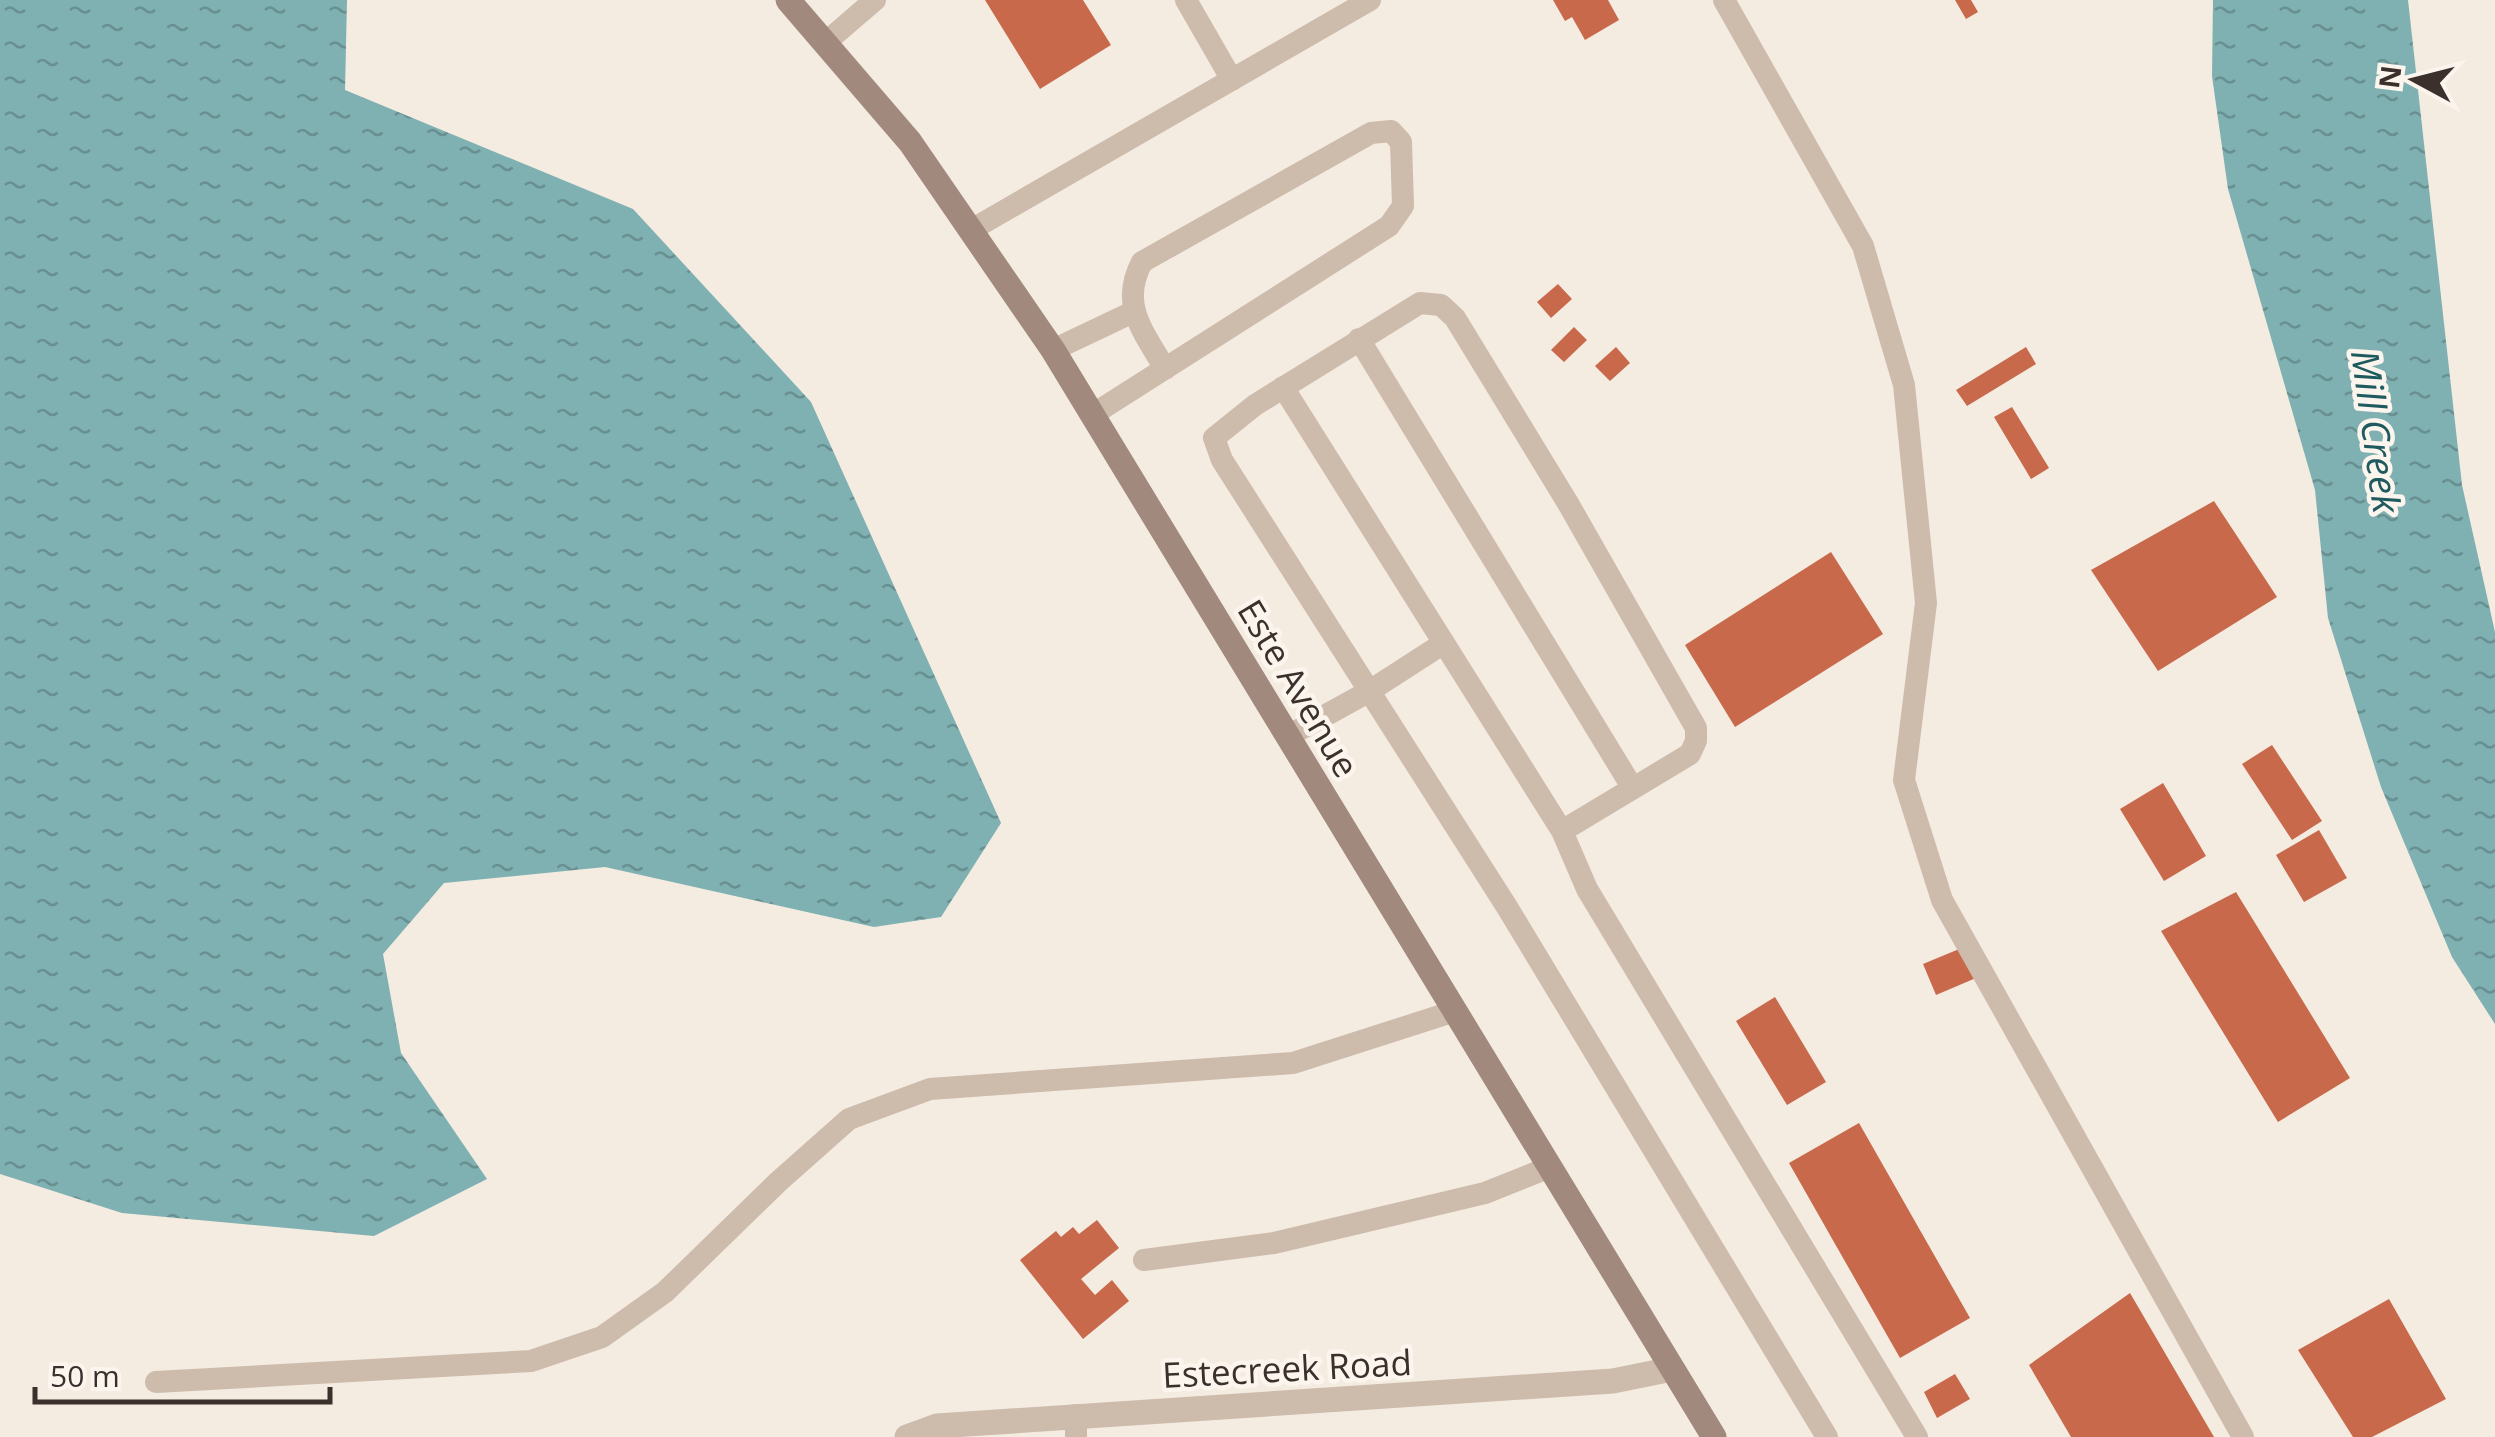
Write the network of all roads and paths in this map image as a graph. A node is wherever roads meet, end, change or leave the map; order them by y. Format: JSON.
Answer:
{"nodes":[{"id":1,"x":788,"y":0,"type":"edge"},
{"id":2,"x":875,"y":0,"type":"edge"},
{"id":3,"x":1186,"y":0,"type":"edge"},
{"id":4,"x":1370,"y":0,"type":"edge"},
{"id":5,"x":1724,"y":0,"type":"edge"},
{"id":6,"x":825,"y":43,"type":"junction"},
{"id":7,"x":1232,"y":80,"type":"junction"},
{"id":8,"x":971,"y":230,"type":"junction"},
{"id":9,"x":1133,"y":312,"type":"junction"},
{"id":10,"x":1359,"y":339,"type":"junction"},
{"id":11,"x":1053,"y":350,"type":"junction"},
{"id":12,"x":1165,"y":369,"type":"junction"},
{"id":13,"x":1283,"y":386,"type":"junction"},
{"id":14,"x":1092,"y":415,"type":"junction"},
{"id":15,"x":1444,"y":643,"type":"junction"},
{"id":16,"x":1368,"y":692,"type":"junction"},
{"id":17,"x":1288,"y":736,"type":"junction"},
{"id":18,"x":1632,"y":787,"type":"junction"},
{"id":19,"x":1562,"y":831,"type":"junction"},
{"id":20,"x":1455,"y":1011,"type":"junction"},
{"id":21,"x":1550,"y":1167,"type":"junction"},
{"id":22,"x":1144,"y":1260,"type":"dead end"},
{"id":23,"x":1672,"y":1369,"type":"junction"},
{"id":24,"x":156,"y":1382,"type":"dead end"},
{"id":25,"x":1076,"y":1426,"type":"edge"},
{"id":26,"x":907,"y":1437,"type":"edge"},
{"id":27,"x":1714,"y":1437,"type":"edge"},
{"id":28,"x":1827,"y":1437,"type":"edge"},
{"id":29,"x":1917,"y":1437,"type":"edge"},
{"id":30,"x":2243,"y":1437,"type":"edge"}],
"edges":[{"from":1,"to":6,"type":"street","name":"Este Avenue"},
{"from":2,"to":6,"type":"lane"},
{"from":3,"to":7,"type":"lane"},
{"from":4,"to":7,"type":"lane"},
{"from":5,"to":30,"type":"lane"},
{"from":6,"to":8,"type":"street","name":"Este Avenue"},
{"from":7,"to":8,"type":"lane"},
{"from":8,"to":11,"type":"street","name":"Este Avenue"},
{"from":9,"to":11,"type":"lane"},
{"from":9,"to":12,"type":"lane"},
{"from":9,"to":12,"type":"lane"},
{"from":10,"to":13,"type":"lane"},
{"from":10,"to":18,"type":"lane"},
{"from":10,"to":18,"type":"lane"},
{"from":11,"to":14,"type":"street","name":"Este Avenue"},
{"from":12,"to":14,"type":"lane"},
{"from":13,"to":15,"type":"lane"},
{"from":13,"to":16,"type":"lane"},
{"from":14,"to":17,"type":"street","name":"Este Avenue"},
{"from":15,"to":16,"type":"lane"},
{"from":15,"to":19,"type":"lane"},
{"from":16,"to":17,"type":"lane"},
{"from":16,"to":28,"type":"lane"},
{"from":17,"to":20,"type":"street","name":"Este Avenue"},
{"from":18,"to":19,"type":"lane"},
{"from":19,"to":29,"type":"lane"},
{"from":20,"to":21,"type":"street","name":"Este Avenue"},
{"from":20,"to":24,"type":"lane"},
{"from":21,"to":22,"type":"lane"},
{"from":21,"to":23,"type":"street","name":"Este Avenue"},
{"from":23,"to":25,"type":"street","name":"Estecreek Road"},
{"from":23,"to":27,"type":"street","name":"Este Avenue"},
{"from":25,"to":26,"type":"street","name":"Estecreek Road"}]}
